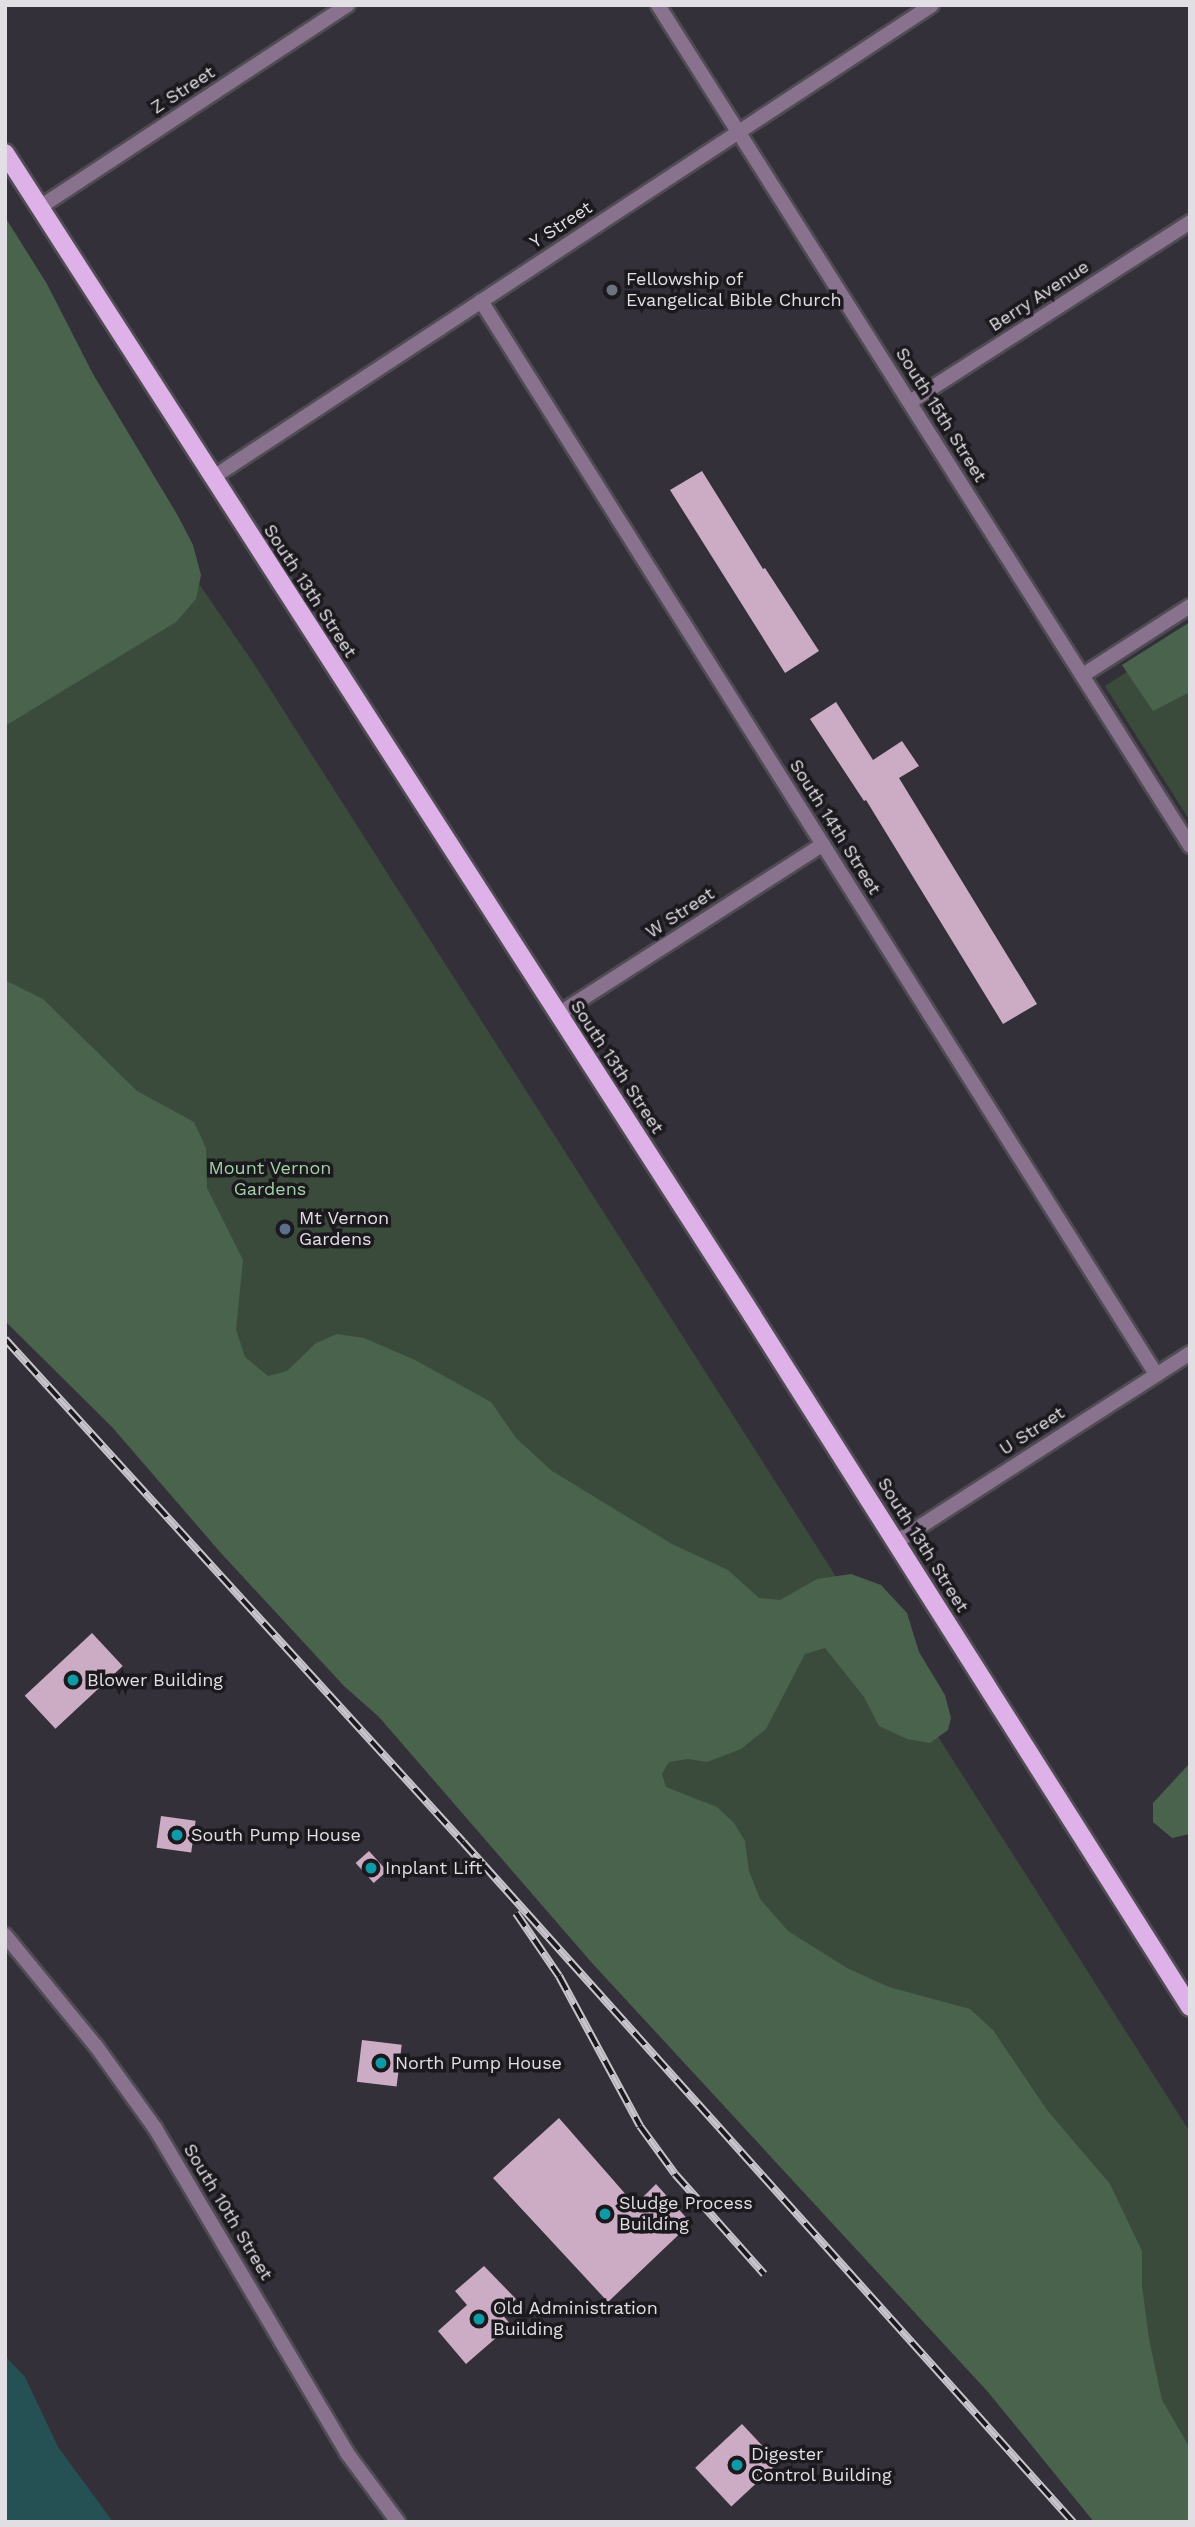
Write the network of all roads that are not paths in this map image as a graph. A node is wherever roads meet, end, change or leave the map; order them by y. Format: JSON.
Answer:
{"nodes":[{"id":1,"x":348,"y":5,"type":"edge"},
{"id":2,"x":658,"y":5,"type":"edge"},
{"id":3,"x":932,"y":5,"type":"edge"},
{"id":4,"x":739,"y":133,"type":"junction"},
{"id":5,"x":5,"y":153,"type":"edge"},
{"id":6,"x":40,"y":207,"type":"junction"},
{"id":7,"x":1190,"y":222,"type":"edge"},
{"id":8,"x":481,"y":301,"type":"junction"},
{"id":9,"x":910,"y":402,"type":"junction"},
{"id":10,"x":212,"y":478,"type":"junction"},
{"id":11,"x":1190,"y":606,"type":"edge"},
{"id":12,"x":1083,"y":675,"type":"junction"},
{"id":13,"x":823,"y":844,"type":"junction"},
{"id":14,"x":1190,"y":846,"type":"edge"},
{"id":15,"x":557,"y":1015,"type":"junction"},
{"id":16,"x":1190,"y":1353,"type":"edge"},
{"id":17,"x":1156,"y":1374,"type":"junction"},
{"id":18,"x":896,"y":1542,"type":"junction"},
{"id":19,"x":5,"y":1935,"type":"edge"},
{"id":20,"x":1190,"y":2007,"type":"edge"},
{"id":21,"x":398,"y":2522,"type":"edge"}],
"edges":[{"from":1,"to":6,"type":"street","name":"Z Street"},
{"from":2,"to":4,"type":"street","name":"South 15th Street"},
{"from":3,"to":4,"type":"street","name":"Y Street"},
{"from":4,"to":8,"type":"street","name":"Y Street"},
{"from":4,"to":9,"type":"street","name":"South 15th Street"},
{"from":5,"to":6,"type":"main road","name":"South 13th Street"},
{"from":6,"to":10,"type":"main road","name":"South 13th Street"},
{"from":7,"to":9,"type":"street","name":"Berry Avenue"},
{"from":8,"to":10,"type":"street","name":"Y Street"},
{"from":8,"to":13,"type":"street","name":"South 14th Street"},
{"from":9,"to":12,"type":"street","name":"South 15th Street"},
{"from":10,"to":15,"type":"main road","name":"South 13th Street"},
{"from":11,"to":12,"type":"street"},
{"from":12,"to":14,"type":"street","name":"South 15th Street"},
{"from":13,"to":15,"type":"street","name":"W Street"},
{"from":13,"to":17,"type":"street","name":"South 14th Street"},
{"from":15,"to":18,"type":"main road","name":"South 13th Street"},
{"from":16,"to":17,"type":"street","name":"U Street"},
{"from":17,"to":18,"type":"street","name":"U Street"},
{"from":18,"to":20,"type":"main road","name":"South 13th Street"},
{"from":19,"to":21,"type":"street","name":"South 10th Street"}]}
